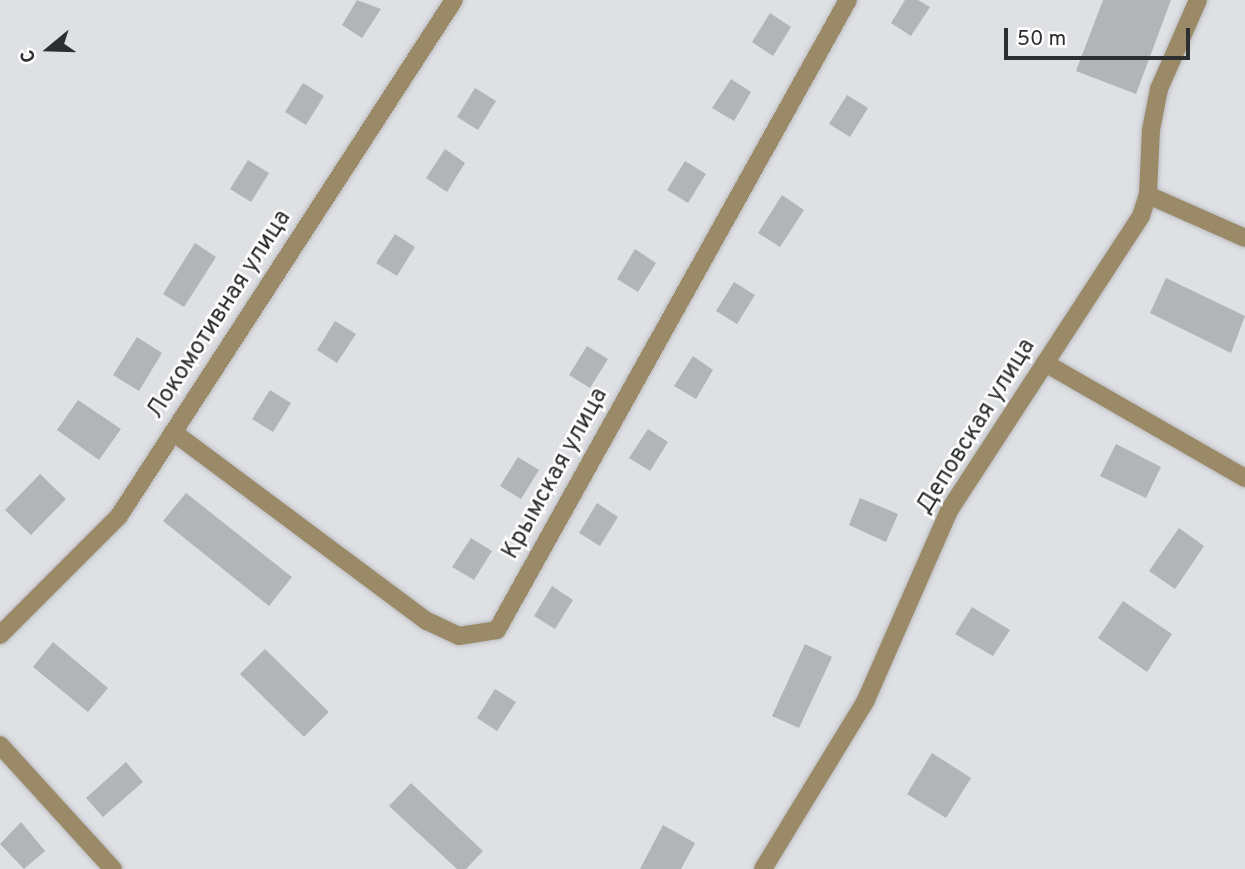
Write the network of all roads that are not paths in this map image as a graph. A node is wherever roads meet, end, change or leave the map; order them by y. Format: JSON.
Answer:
{"nodes":[{"id":1,"x":454,"y":0,"type":"edge"},
{"id":2,"x":848,"y":0,"type":"edge"},
{"id":3,"x":1198,"y":0,"type":"edge"},
{"id":4,"x":1149,"y":195,"type":"junction"},
{"id":5,"x":1245,"y":238,"type":"edge"},
{"id":6,"x":1045,"y":363,"type":"junction"},
{"id":7,"x":173,"y":432,"type":"junction"},
{"id":8,"x":1245,"y":478,"type":"edge"},
{"id":9,"x":0,"y":635,"type":"edge"},
{"id":10,"x":0,"y":745,"type":"edge"},
{"id":11,"x":113,"y":869,"type":"edge"},
{"id":12,"x":763,"y":869,"type":"edge"}],
"edges":[{"from":1,"to":7,"type":"street","name":"Локомотивная улица"},
{"from":2,"to":7,"type":"street","name":"Крымская улица"},
{"from":3,"to":4,"type":"street","name":"Деповская улица"},
{"from":4,"to":5,"type":"street"},
{"from":4,"to":6,"type":"street","name":"Деповская улица"},
{"from":6,"to":8,"type":"street"},
{"from":6,"to":12,"type":"street","name":"Деповская улица"},
{"from":7,"to":9,"type":"street","name":"Локомотивная улица"},
{"from":10,"to":11,"type":"street"}]}
